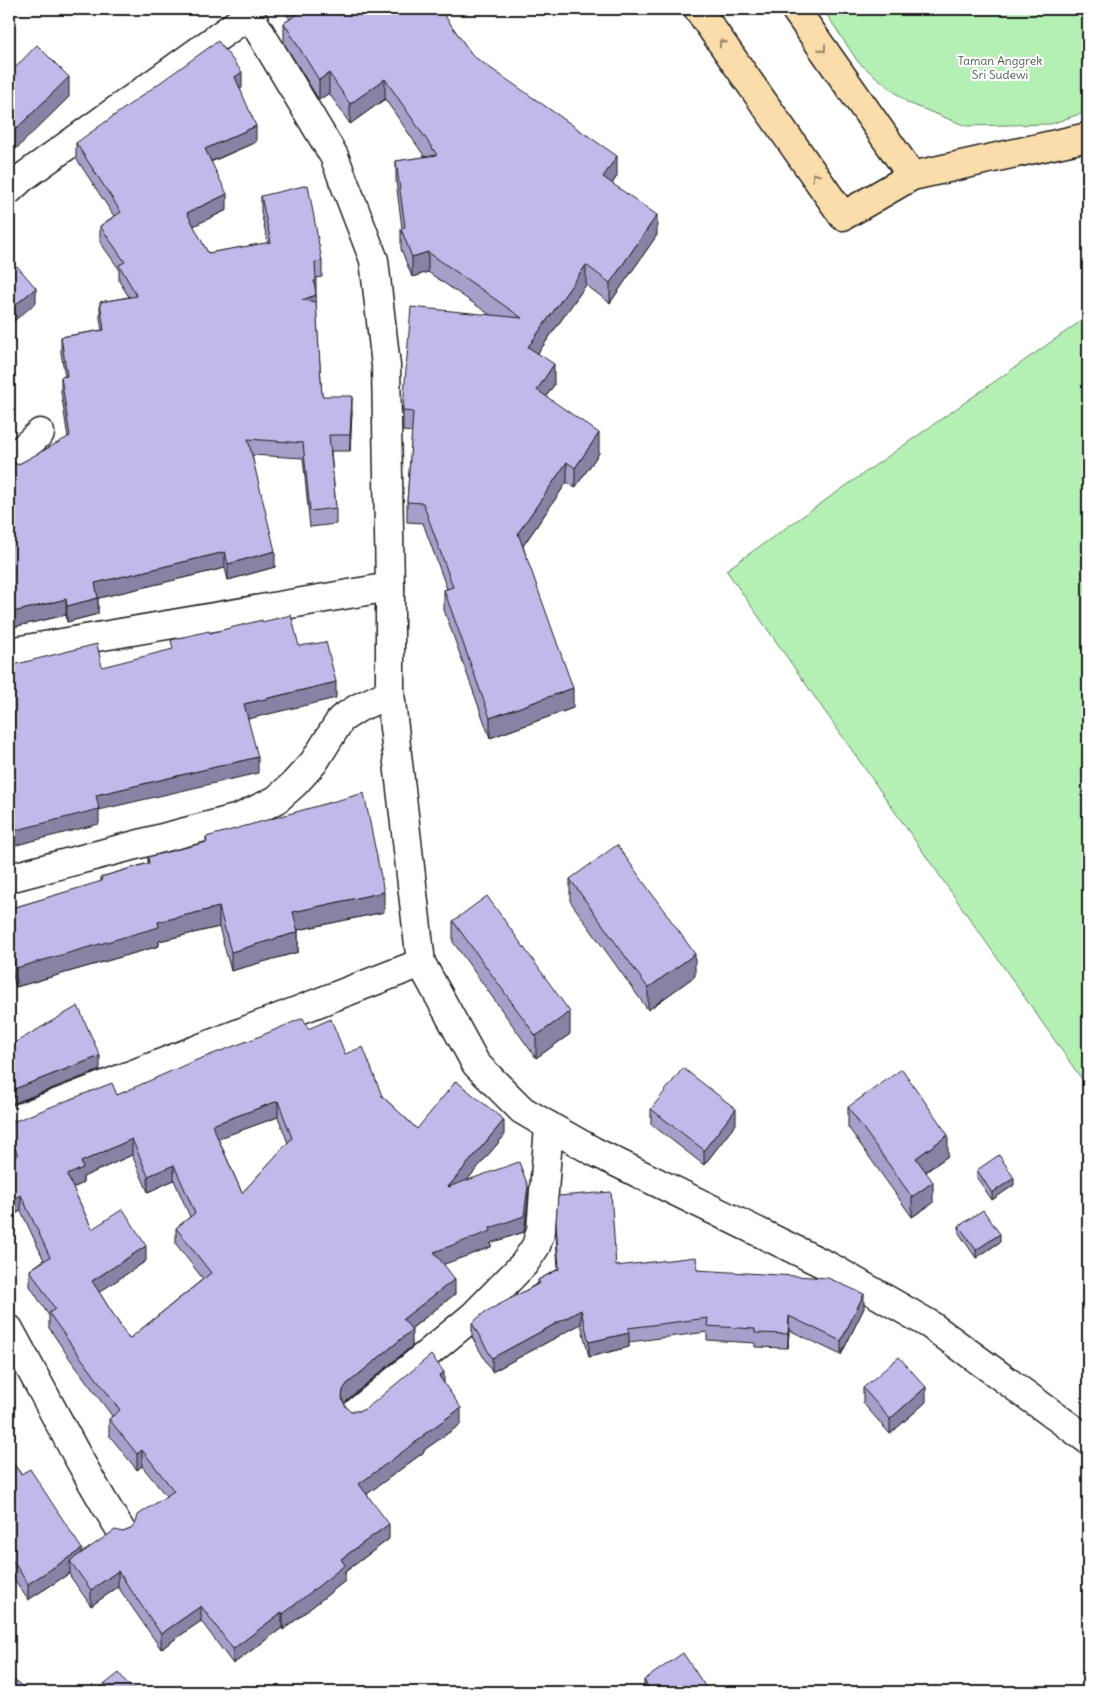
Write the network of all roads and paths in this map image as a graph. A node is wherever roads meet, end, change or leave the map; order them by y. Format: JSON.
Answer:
{"nodes":[{"id":1,"x":698,"y":9,"type":"edge"},
{"id":2,"x":795,"y":9,"type":"edge"},
{"id":3,"x":248,"y":11,"type":"edge"},
{"id":4,"x":1088,"y":137,"type":"edge"},
{"id":5,"x":912,"y":176,"type":"junction"},
{"id":6,"x":9,"y":190,"type":"edge"},
{"id":7,"x":40,"y":432,"type":"dead end"},
{"id":8,"x":9,"y":461,"type":"edge"},
{"id":9,"x":390,"y":587,"type":"junction"},
{"id":10,"x":9,"y":652,"type":"edge"},
{"id":11,"x":390,"y":693,"type":"junction"},
{"id":12,"x":9,"y":878,"type":"edge"},
{"id":13,"x":421,"y":963,"type":"junction"},
{"id":14,"x":9,"y":1122,"type":"edge"},
{"id":15,"x":549,"y":1126,"type":"junction"},
{"id":16,"x":9,"y":1329,"type":"edge"},
{"id":17,"x":358,"y":1412,"type":"edge"},
{"id":18,"x":1088,"y":1440,"type":"edge"},
{"id":19,"x":122,"y":1532,"type":"edge"}],
"edges":[{"from":5,"to":1,"type":"main road","one_way":true},
{"from":2,"to":5,"type":"main road","one_way":true},
{"from":3,"to":6,"type":"street"},
{"from":3,"to":9,"type":"street"},
{"from":4,"to":5,"type":"main road"},
{"from":7,"to":8,"type":"street"},
{"from":9,"to":10,"type":"street"},
{"from":9,"to":11,"type":"street"},
{"from":11,"to":12,"type":"street"},
{"from":11,"to":13,"type":"street"},
{"from":13,"to":14,"type":"street"},
{"from":13,"to":15,"type":"street"},
{"from":15,"to":17,"type":"street"},
{"from":15,"to":18,"type":"street"},
{"from":16,"to":19,"type":"street"}]}
